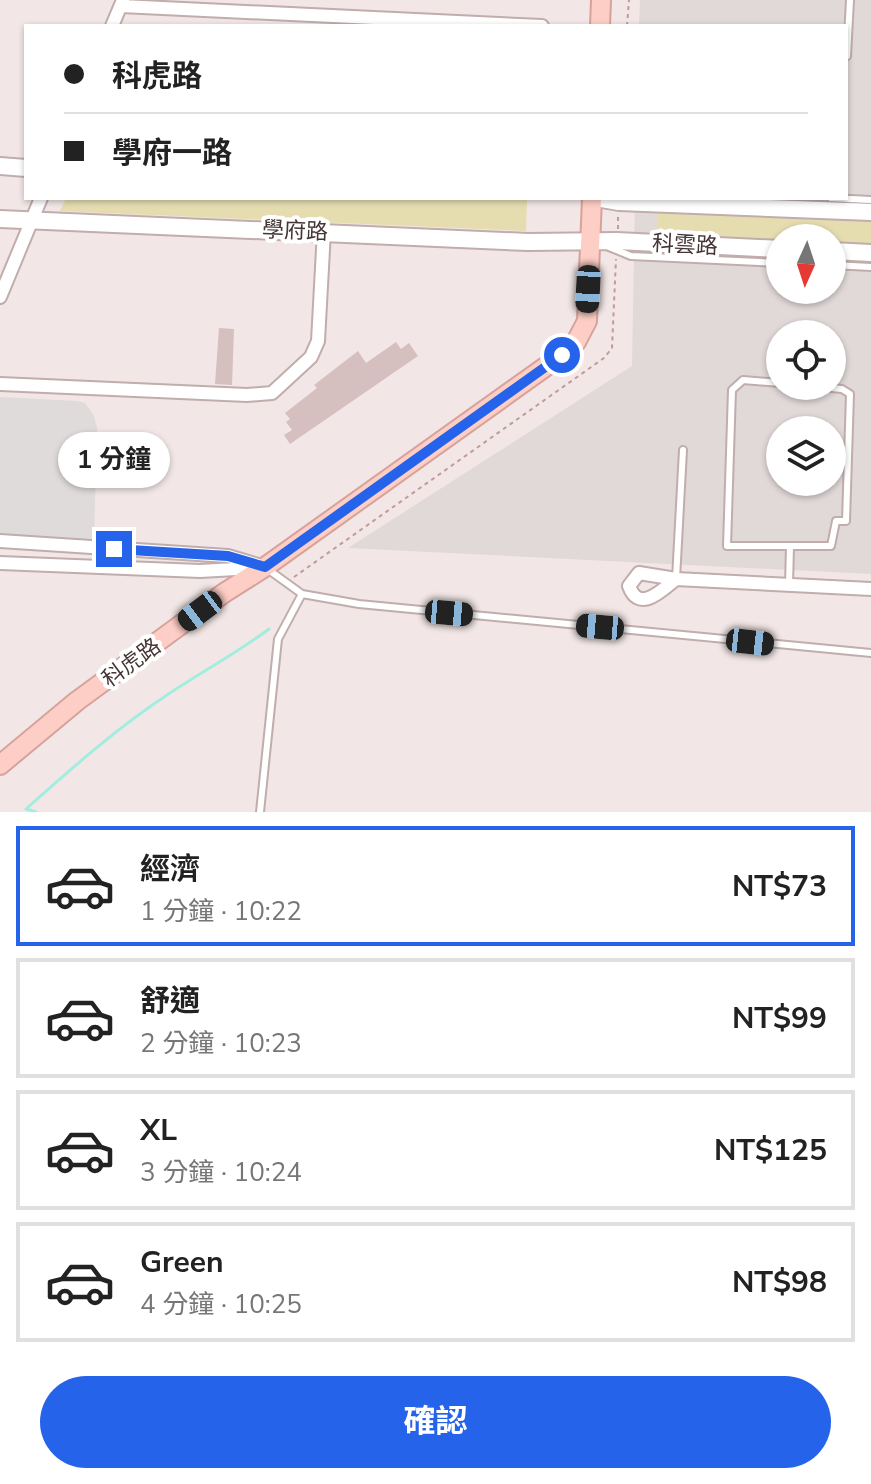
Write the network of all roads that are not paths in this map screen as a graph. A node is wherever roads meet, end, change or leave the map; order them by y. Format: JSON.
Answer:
{"nodes":[{"id":1,"x":601,"y":0,"type":"edge"},
{"id":2,"x":850,"y":0,"type":"edge"},
{"id":3,"x":122,"y":3,"type":"edge"},
{"id":4,"x":113,"y":24,"type":"edge"},
{"id":5,"x":505,"y":24,"type":"edge"},
{"id":6,"x":600,"y":24,"type":"edge"},
{"id":7,"x":848,"y":37,"type":"edge"},
{"id":8,"x":0,"y":166,"type":"edge"},
{"id":9,"x":24,"y":168,"type":"edge"},
{"id":10,"x":848,"y":199,"type":"edge"},
{"id":11,"x":40,"y":200,"type":"edge"},
{"id":12,"x":594,"y":200,"type":"edge"},
{"id":13,"x":606,"y":200,"type":"edge"},
{"id":14,"x":871,"y":200,"type":"edge"},
{"id":15,"x":871,"y":212,"type":"edge"},
{"id":16,"x":0,"y":219,"type":"edge"},
{"id":17,"x":32,"y":219,"type":"junction"},
{"id":18,"x":324,"y":231,"type":"junction"},
{"id":19,"x":590,"y":241,"type":"junction"},
{"id":20,"x":766,"y":248,"type":"edge"},
{"id":21,"x":846,"y":252,"type":"edge"},
{"id":22,"x":871,"y":253,"type":"edge"},
{"id":23,"x":766,"y":262,"type":"edge"},
{"id":24,"x":846,"y":266,"type":"edge"},
{"id":25,"x":871,"y":267,"type":"edge"},
{"id":26,"x":0,"y":297,"type":"edge"},
{"id":27,"x":766,"y":382,"type":"edge"},
{"id":28,"x":0,"y":384,"type":"edge"},
{"id":29,"x":846,"y":392,"type":"edge"},
{"id":30,"x":683,"y":450,"type":"dead end"},
{"id":31,"x":0,"y":541,"type":"edge"},
{"id":32,"x":790,"y":546,"type":"junction"},
{"id":33,"x":0,"y":563,"type":"edge"},
{"id":34,"x":265,"y":567,"type":"junction"},
{"id":35,"x":676,"y":579,"type":"joint"},
{"id":36,"x":789,"y":585,"type":"junction"},
{"id":37,"x":871,"y":589,"type":"edge"},
{"id":38,"x":302,"y":594,"type":"junction"},
{"id":39,"x":871,"y":653,"type":"edge"},
{"id":40,"x":0,"y":765,"type":"edge"},
{"id":41,"x":260,"y":812,"type":"edge"}],
"edges":[{"from":1,"to":6,"type":"main road"},
{"from":2,"to":7,"type":"lane"},
{"from":3,"to":4,"type":"street"},
{"from":3,"to":5,"type":"street"},
{"from":8,"to":9,"type":"street"},
{"from":10,"to":14,"type":"lane"},
{"from":11,"to":17,"type":"street"},
{"from":12,"to":19,"type":"main road","name":"科虎路"},
{"from":13,"to":15,"type":"street","name":"科雲路"},
{"from":16,"to":17,"type":"street","name":"學府路"},
{"from":17,"to":18,"type":"street","name":"學府路"},
{"from":17,"to":26,"type":"street"},
{"from":18,"to":19,"type":"street","name":"學府路"},
{"from":18,"to":28,"type":"street"},
{"from":19,"to":20,"type":"street","name":"科雲路"},
{"from":19,"to":23,"type":"lane"},
{"from":19,"to":34,"type":"main road","name":"科虎路"},
{"from":21,"to":22,"type":"street"},
{"from":24,"to":25,"type":"lane"},
{"from":27,"to":32,"type":"lane"},
{"from":29,"to":32,"type":"lane"},
{"from":30,"to":35,"type":"lane"},
{"from":31,"to":34,"type":"street"},
{"from":32,"to":36,"type":"lane"},
{"from":33,"to":34,"type":"street"},
{"from":34,"to":38,"type":"lane"},
{"from":34,"to":40,"type":"main road","name":"科虎路"},
{"from":35,"to":36,"type":"street"},
{"from":36,"to":37,"type":"street"},
{"from":38,"to":39,"type":"lane"},
{"from":38,"to":41,"type":"lane"}]}
